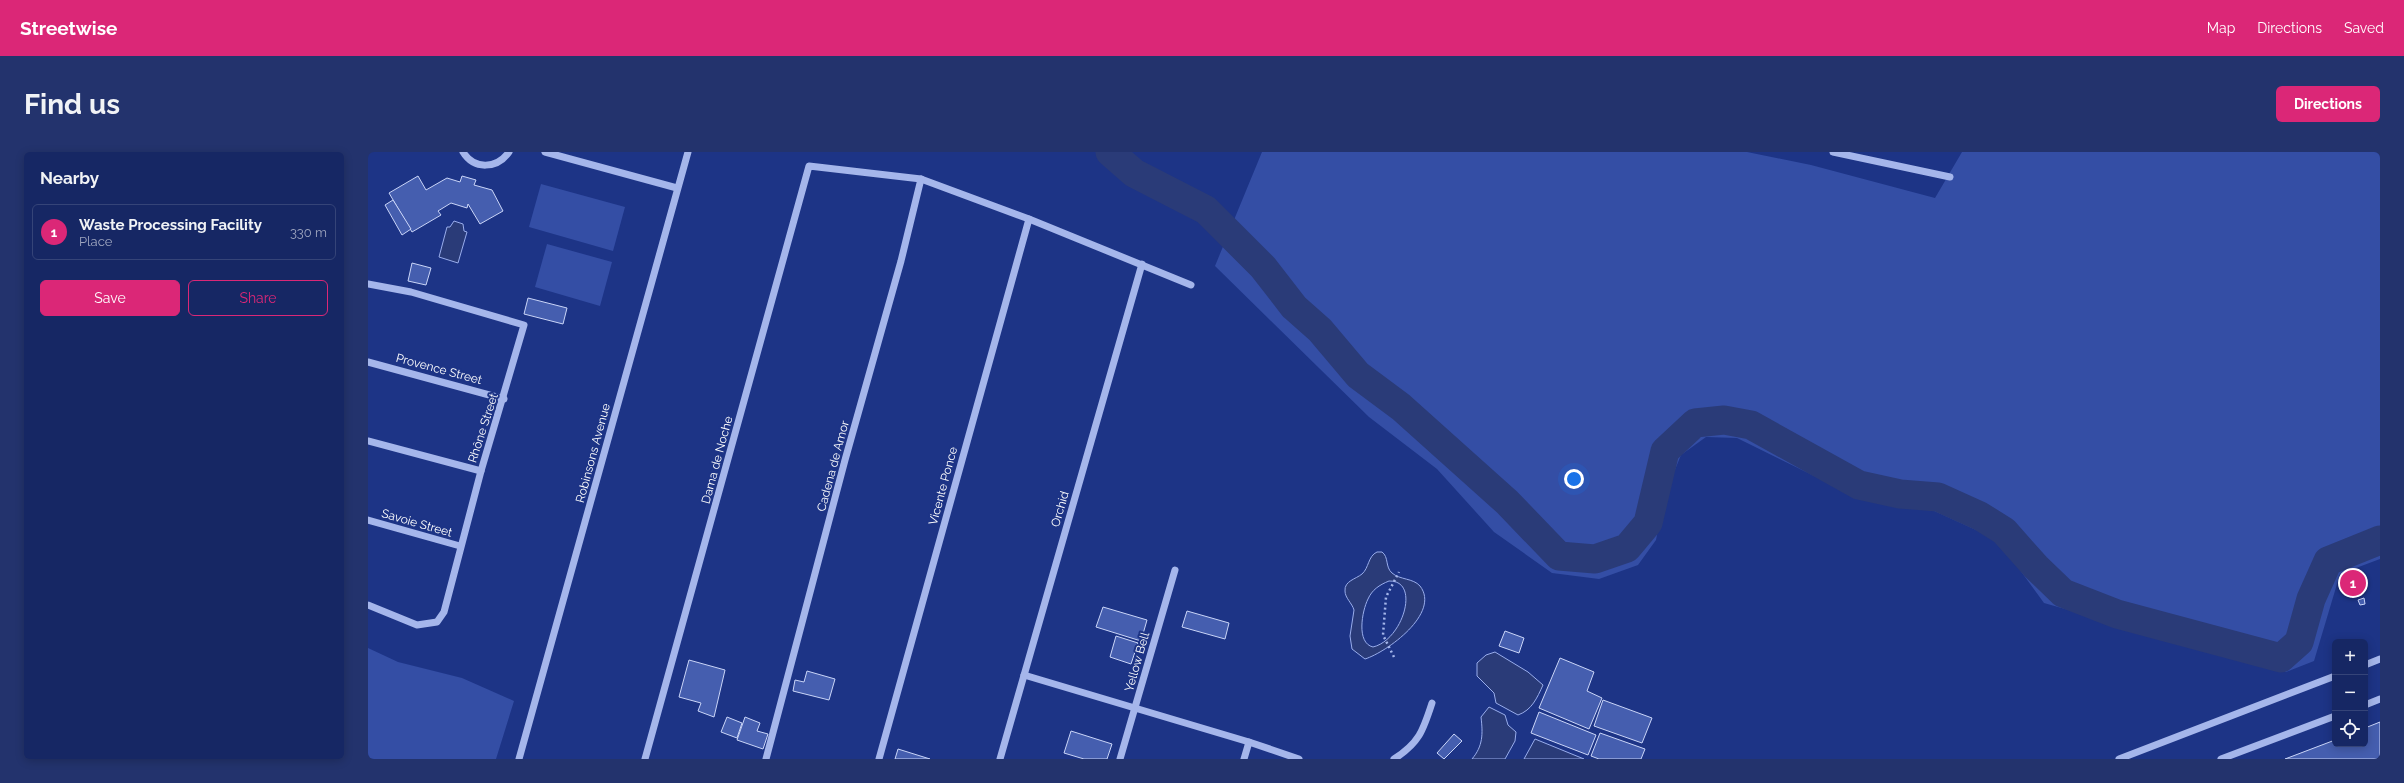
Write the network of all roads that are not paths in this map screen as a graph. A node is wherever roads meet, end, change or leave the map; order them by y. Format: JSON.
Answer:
{"nodes":[{"id":1,"x":463,"y":152,"type":"edge"},
{"id":2,"x":508,"y":152,"type":"edge"},
{"id":3,"x":545,"y":152,"type":"edge"},
{"id":4,"x":688,"y":152,"type":"edge"},
{"id":5,"x":1833,"y":152,"type":"edge"},
{"id":6,"x":1950,"y":177,"type":"dead end"},
{"id":7,"x":921,"y":178,"type":"junction"},
{"id":8,"x":677,"y":188,"type":"junction"},
{"id":9,"x":1029,"y":219,"type":"junction"},
{"id":10,"x":1142,"y":264,"type":"junction"},
{"id":11,"x":368,"y":284,"type":"edge"},
{"id":12,"x":1191,"y":285,"type":"dead end"},
{"id":13,"x":368,"y":362,"type":"edge"},
{"id":14,"x":504,"y":399,"type":"junction"},
{"id":15,"x":368,"y":441,"type":"edge"},
{"id":16,"x":481,"y":471,"type":"junction"},
{"id":17,"x":368,"y":520,"type":"edge"},
{"id":18,"x":460,"y":546,"type":"junction"},
{"id":19,"x":1175,"y":570,"type":"dead end"},
{"id":20,"x":368,"y":606,"type":"edge"},
{"id":21,"x":2380,"y":659,"type":"edge"},
{"id":22,"x":2368,"y":664,"type":"edge"},
{"id":23,"x":1024,"y":675,"type":"junction"},
{"id":24,"x":2332,"y":677,"type":"edge"},
{"id":25,"x":2380,"y":699,"type":"edge"},
{"id":26,"x":1432,"y":703,"type":"dead end"},
{"id":27,"x":2368,"y":704,"type":"edge"},
{"id":28,"x":1135,"y":708,"type":"junction"},
{"id":29,"x":2332,"y":717,"type":"edge"},
{"id":30,"x":1249,"y":742,"type":"junction"},
{"id":31,"x":519,"y":759,"type":"edge"},
{"id":32,"x":646,"y":759,"type":"edge"},
{"id":33,"x":766,"y":759,"type":"edge"},
{"id":34,"x":879,"y":759,"type":"edge"},
{"id":35,"x":1000,"y":759,"type":"edge"},
{"id":36,"x":1120,"y":759,"type":"edge"},
{"id":37,"x":1244,"y":759,"type":"edge"},
{"id":38,"x":1299,"y":759,"type":"edge"},
{"id":39,"x":1394,"y":759,"type":"edge"},
{"id":40,"x":2119,"y":759,"type":"edge"},
{"id":41,"x":2221,"y":759,"type":"edge"}],
"edges":[{"from":1,"to":2,"type":"street"},
{"from":3,"to":8,"type":"street"},
{"from":4,"to":8,"type":"street","name":"Robinsons Avenue"},
{"from":5,"to":6,"type":"street"},
{"from":7,"to":9,"type":"street"},
{"from":7,"to":32,"type":"street","name":"Dama de Noche"},
{"from":7,"to":33,"type":"street","name":"Cadena de Amor"},
{"from":8,"to":31,"type":"street","name":"Robinsons Avenue"},
{"from":9,"to":10,"type":"street"},
{"from":9,"to":34,"type":"street","name":"Vicente Ponce"},
{"from":10,"to":12,"type":"street"},
{"from":10,"to":23,"type":"street","name":"Orchid"},
{"from":11,"to":14,"type":"street","name":"Rhône Street"},
{"from":13,"to":14,"type":"street","name":"Provence Street"},
{"from":14,"to":16,"type":"street","name":"Rhône Street"},
{"from":15,"to":16,"type":"street"},
{"from":16,"to":18,"type":"street","name":"Rhône Street"},
{"from":17,"to":18,"type":"street","name":"Savoie Street"},
{"from":18,"to":20,"type":"street","name":"Rhône Street"},
{"from":19,"to":28,"type":"street","name":"Yellow Bell"},
{"from":21,"to":22,"type":"street"},
{"from":23,"to":28,"type":"street"},
{"from":23,"to":35,"type":"street","name":"Orchid"},
{"from":24,"to":40,"type":"street"},
{"from":25,"to":27,"type":"street"},
{"from":26,"to":39,"type":"street"},
{"from":28,"to":30,"type":"street"},
{"from":28,"to":36,"type":"street","name":"Yellow Bell"},
{"from":29,"to":41,"type":"street"},
{"from":30,"to":37,"type":"street"},
{"from":30,"to":38,"type":"street"}]}
